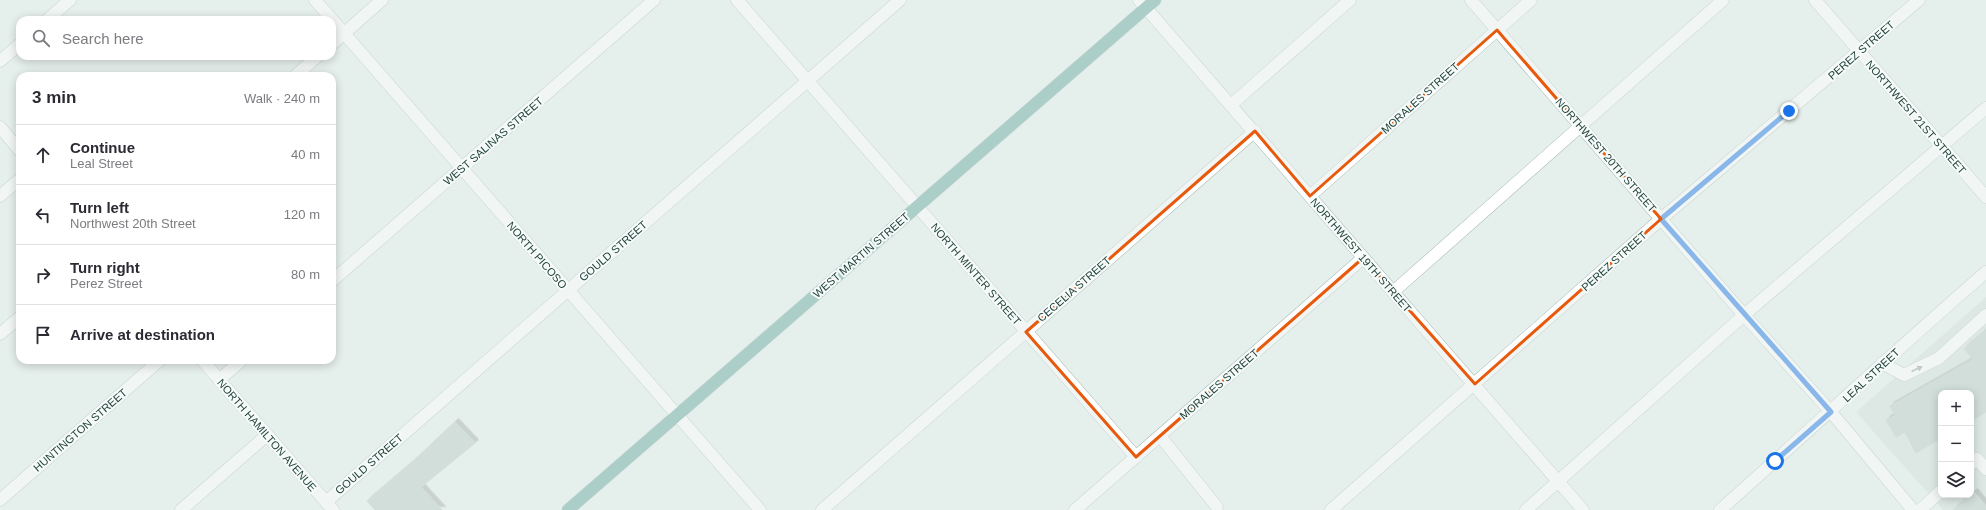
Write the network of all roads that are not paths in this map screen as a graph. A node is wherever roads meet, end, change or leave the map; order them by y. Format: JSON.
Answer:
{"nodes":[{"id":1,"x":70,"y":0,"type":"edge"},
{"id":2,"x":315,"y":0,"type":"edge"},
{"id":3,"x":382,"y":0,"type":"edge"},
{"id":4,"x":654,"y":0,"type":"edge"},
{"id":5,"x":737,"y":0,"type":"edge"},
{"id":6,"x":900,"y":0,"type":"edge"},
{"id":7,"x":1350,"y":0,"type":"edge"},
{"id":8,"x":1471,"y":0,"type":"edge"},
{"id":9,"x":1531,"y":0,"type":"edge"},
{"id":10,"x":1723,"y":0,"type":"edge"},
{"id":11,"x":1815,"y":0,"type":"edge"},
{"id":12,"x":1919,"y":0,"type":"edge"},
{"id":13,"x":1147,"y":3,"type":"edge"},
{"id":14,"x":52,"y":16,"type":"edge"},
{"id":15,"x":329,"y":16,"type":"edge"},
{"id":16,"x":336,"y":24,"type":"edge"},
{"id":17,"x":1497,"y":30,"type":"junction"},
{"id":18,"x":344,"y":33,"type":"junction"},
{"id":19,"x":336,"y":40,"type":"edge"},
{"id":20,"x":16,"y":47,"type":"edge"},
{"id":21,"x":1859,"y":52,"type":"junction"},
{"id":22,"x":314,"y":60,"type":"edge"},
{"id":23,"x":0,"y":61,"type":"edge"},
{"id":24,"x":300,"y":72,"type":"edge"},
{"id":25,"x":808,"y":81,"type":"junction"},
{"id":26,"x":1231,"y":105,"type":"junction"},
{"id":27,"x":1986,"y":108,"type":"edge"},
{"id":28,"x":1580,"y":125,"type":"junction"},
{"id":29,"x":0,"y":127,"type":"edge"},
{"id":30,"x":1255,"y":132,"type":"junction"},
{"id":31,"x":16,"y":146,"type":"edge"},
{"id":32,"x":1941,"y":147,"type":"junction"},
{"id":33,"x":462,"y":168,"type":"junction"},
{"id":34,"x":16,"y":182,"type":"edge"},
{"id":35,"x":0,"y":196,"type":"edge"},
{"id":36,"x":1310,"y":196,"type":"junction"},
{"id":37,"x":1986,"y":197,"type":"edge"},
{"id":38,"x":917,"y":206,"type":"junction"},
{"id":39,"x":1661,"y":219,"type":"junction"},
{"id":40,"x":1364,"y":258,"type":"junction"},
{"id":41,"x":1986,"y":272,"type":"edge"},
{"id":42,"x":336,"y":278,"type":"edge"},
{"id":43,"x":568,"y":290,"type":"junction"},
{"id":44,"x":1393,"y":292,"type":"junction"},
{"id":45,"x":1744,"y":315,"type":"junction"},
{"id":46,"x":1986,"y":315,"type":"edge"},
{"id":47,"x":16,"y":320,"type":"edge"},
{"id":48,"x":1026,"y":332,"type":"junction"},
{"id":49,"x":0,"y":334,"type":"edge"},
{"id":50,"x":1882,"y":363,"type":"junction"},
{"id":51,"x":155,"y":364,"type":"edge"},
{"id":52,"x":205,"y":364,"type":"edge"},
{"id":53,"x":237,"y":364,"type":"edge"},
{"id":54,"x":219,"y":380,"type":"junction"},
{"id":55,"x":1475,"y":384,"type":"junction"},
{"id":56,"x":1831,"y":412,"type":"junction"},
{"id":57,"x":677,"y":415,"type":"junction"},
{"id":58,"x":267,"y":435,"type":"junction"},
{"id":59,"x":1160,"y":436,"type":"junction"},
{"id":60,"x":1136,"y":457,"type":"junction"},
{"id":61,"x":1973,"y":462,"type":"edge"},
{"id":62,"x":1986,"y":469,"type":"edge"},
{"id":63,"x":1558,"y":482,"type":"junction"},
{"id":64,"x":1938,"y":494,"type":"edge"},
{"id":65,"x":0,"y":500,"type":"edge"},
{"id":66,"x":329,"y":506,"type":"edge"},
{"id":67,"x":1217,"y":509,"type":"edge"},
{"id":68,"x":181,"y":510,"type":"edge"},
{"id":69,"x":568,"y":510,"type":"edge"},
{"id":70,"x":760,"y":510,"type":"edge"},
{"id":71,"x":822,"y":510,"type":"edge"},
{"id":72,"x":1075,"y":510,"type":"edge"},
{"id":73,"x":1331,"y":510,"type":"edge"},
{"id":74,"x":1526,"y":510,"type":"edge"},
{"id":75,"x":1583,"y":510,"type":"edge"},
{"id":76,"x":1720,"y":510,"type":"edge"},
{"id":77,"x":1913,"y":510,"type":"edge"},
{"id":78,"x":1920,"y":510,"type":"edge"}],
"edges":[{"from":1,"to":14,"type":"street"},
{"from":2,"to":15,"type":"street","name":"NORTH PICOSO"},
{"from":3,"to":18,"type":"street"},
{"from":4,"to":33,"type":"street","name":"WEST SALINAS STREET"},
{"from":5,"to":25,"type":"street","name":"NORTH MINTER STREET"},
{"from":6,"to":25,"type":"street","name":"GOULD STREET"},
{"from":7,"to":26,"type":"street"},
{"from":8,"to":17,"type":"street","name":"NORTHWEST 20TH STREET"},
{"from":9,"to":17,"type":"street","name":"MORALES STREET"},
{"from":10,"to":28,"type":"street"},
{"from":11,"to":21,"type":"street","name":"NORTHWEST 21ST STREET"},
{"from":12,"to":21,"type":"street","name":"PEREZ STREET"},
{"from":13,"to":26,"type":"street","name":"NORTHWEST 19TH STREET"},
{"from":13,"to":38,"type":"main road","name":"WEST MARTIN STREET"},
{"from":16,"to":18,"type":"street","name":"NORTH PICOSO"},
{"from":17,"to":28,"type":"street","name":"NORTHWEST 20TH STREET"},
{"from":17,"to":36,"type":"street","name":"MORALES STREET"},
{"from":18,"to":19,"type":"street"},
{"from":18,"to":33,"type":"street","name":"NORTH PICOSO"},
{"from":20,"to":23,"type":"street"},
{"from":21,"to":32,"type":"street","name":"NORTHWEST 21ST STREET"},
{"from":21,"to":39,"type":"street","name":"PEREZ STREET"},
{"from":22,"to":24,"type":"street"},
{"from":25,"to":38,"type":"street","name":"NORTH MINTER STREET"},
{"from":25,"to":43,"type":"street","name":"GOULD STREET"},
{"from":26,"to":30,"type":"street","name":"NORTHWEST 19TH STREET"},
{"from":27,"to":32,"type":"street"},
{"from":28,"to":39,"type":"street","name":"NORTHWEST 20TH STREET"},
{"from":28,"to":44,"type":"street"},
{"from":29,"to":31,"type":"street"},
{"from":30,"to":36,"type":"street","name":"NORTHWEST 19TH STREET"},
{"from":30,"to":48,"type":"street","name":"CECELIA STREET"},
{"from":32,"to":37,"type":"street","name":"NORTHWEST 21ST STREET"},
{"from":32,"to":45,"type":"street"},
{"from":33,"to":42,"type":"street","name":"WEST SALINAS STREET"},
{"from":33,"to":43,"type":"street","name":"NORTH PICOSO"},
{"from":34,"to":35,"type":"street"},
{"from":36,"to":40,"type":"street","name":"NORTHWEST 19TH STREET"},
{"from":38,"to":48,"type":"street","name":"NORTH MINTER STREET"},
{"from":38,"to":57,"type":"main road","name":"WEST MARTIN STREET"},
{"from":39,"to":45,"type":"street","name":"NORTHWEST 20TH STREET"},
{"from":39,"to":55,"type":"street","name":"PEREZ STREET"},
{"from":40,"to":44,"type":"street","name":"NORTHWEST 19TH STREET"},
{"from":40,"to":59,"type":"street","name":"MORALES STREET"},
{"from":41,"to":50,"type":"street","name":"LEAL STREET"},
{"from":43,"to":57,"type":"street","name":"NORTH PICOSO"},
{"from":43,"to":66,"type":"street","name":"GOULD STREET"},
{"from":44,"to":55,"type":"street","name":"NORTHWEST 19TH STREET"},
{"from":45,"to":56,"type":"street","name":"NORTHWEST 20TH STREET"},
{"from":45,"to":63,"type":"street"},
{"from":50,"to":46,"type":"street","one_way":true},
{"from":47,"to":49,"type":"street"},
{"from":48,"to":60,"type":"street","name":"NORTH MINTER STREET"},
{"from":48,"to":71,"type":"street","name":"CECELIA STREET"},
{"from":50,"to":56,"type":"street","name":"LEAL STREET"},
{"from":51,"to":65,"type":"street","name":"HUNTINGTON STREET"},
{"from":52,"to":54,"type":"street","name":"NORTH HAMILTON AVENUE"},
{"from":53,"to":54,"type":"street"},
{"from":54,"to":58,"type":"street","name":"NORTH HAMILTON AVENUE"},
{"from":55,"to":63,"type":"street","name":"NORTHWEST 19TH STREET"},
{"from":55,"to":73,"type":"street","name":"PEREZ STREET"},
{"from":56,"to":76,"type":"street","name":"LEAL STREET"},
{"from":56,"to":77,"type":"street","name":"NORTHWEST 20TH STREET"},
{"from":57,"to":69,"type":"main road","name":"WEST MARTIN STREET"},
{"from":57,"to":70,"type":"street","name":"NORTH PICOSO"},
{"from":58,"to":66,"type":"street","name":"NORTH HAMILTON AVENUE"},
{"from":58,"to":68,"type":"street"},
{"from":59,"to":60,"type":"street","name":"MORALES STREET"},
{"from":59,"to":67,"type":"street"},
{"from":60,"to":72,"type":"street","name":"MORALES STREET"},
{"from":61,"to":62,"type":"street"},
{"from":63,"to":74,"type":"street"},
{"from":63,"to":75,"type":"street","name":"NORTHWEST 19TH STREET"},
{"from":64,"to":78,"type":"street"}]}
